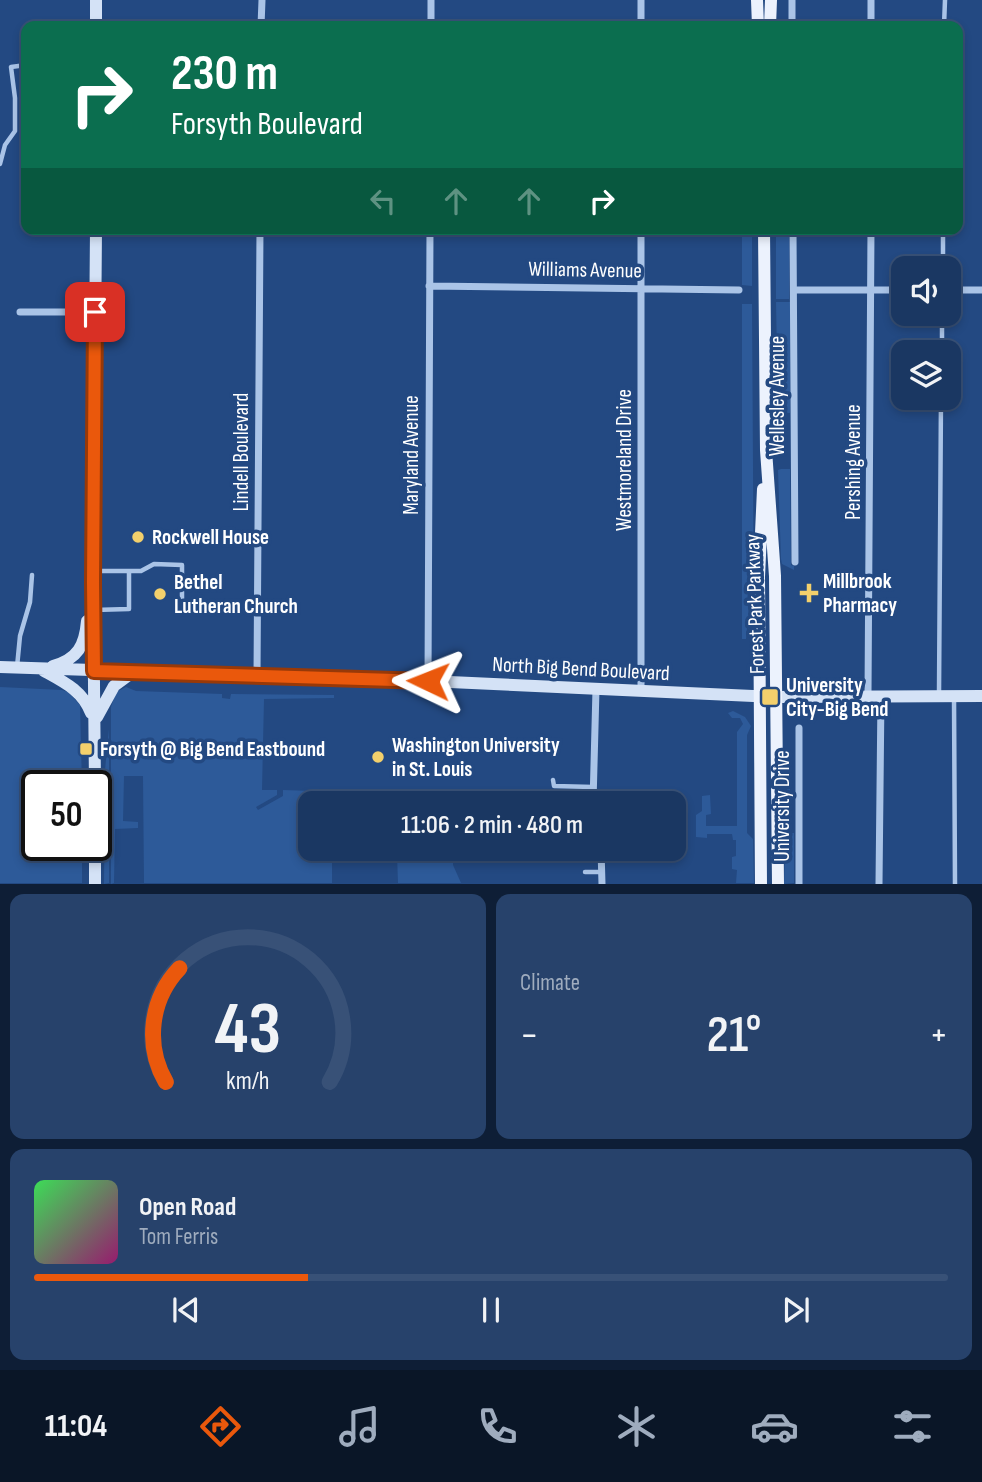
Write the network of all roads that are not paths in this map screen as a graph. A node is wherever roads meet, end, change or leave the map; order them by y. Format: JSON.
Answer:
{"nodes":[{"id":1,"x":96,"y":0,"type":"edge"},
{"id":2,"x":262,"y":0,"type":"edge"},
{"id":3,"x":431,"y":0,"type":"edge"},
{"id":4,"x":641,"y":0,"type":"edge"},
{"id":5,"x":757,"y":0,"type":"edge"},
{"id":6,"x":771,"y":0,"type":"edge"},
{"id":7,"x":792,"y":0,"type":"edge"},
{"id":8,"x":871,"y":0,"type":"edge"},
{"id":9,"x":945,"y":0,"type":"edge"},
{"id":10,"x":96,"y":21,"type":"edge"},
{"id":11,"x":261,"y":21,"type":"edge"},
{"id":12,"x":430,"y":21,"type":"edge"},
{"id":13,"x":641,"y":21,"type":"edge"},
{"id":14,"x":758,"y":21,"type":"edge"},
{"id":15,"x":770,"y":21,"type":"edge"},
{"id":16,"x":792,"y":21,"type":"edge"},
{"id":17,"x":871,"y":21,"type":"edge"},
{"id":18,"x":944,"y":21,"type":"edge"},
{"id":19,"x":21,"y":65,"type":"edge"},
{"id":20,"x":0,"y":164,"type":"edge"},
{"id":21,"x":96,"y":235,"type":"edge"},
{"id":22,"x":260,"y":235,"type":"edge"},
{"id":23,"x":430,"y":235,"type":"edge"},
{"id":24,"x":641,"y":235,"type":"edge"},
{"id":25,"x":764,"y":235,"type":"edge"},
{"id":26,"x":793,"y":235,"type":"edge"},
{"id":27,"x":872,"y":235,"type":"edge"},
{"id":28,"x":943,"y":235,"type":"edge"},
{"id":29,"x":943,"y":256,"type":"edge"},
{"id":30,"x":429,"y":286,"type":"junction"},
{"id":31,"x":641,"y":288,"type":"junction"},
{"id":32,"x":739,"y":290,"type":"dead end"},
{"id":33,"x":794,"y":290,"type":"junction"},
{"id":34,"x":872,"y":290,"type":"junction"},
{"id":35,"x":891,"y":290,"type":"edge"},
{"id":36,"x":961,"y":290,"type":"edge"},
{"id":37,"x":982,"y":290,"type":"edge"},
{"id":38,"x":20,"y":312,"type":"dead end"},
{"id":39,"x":95,"y":312,"type":"junction"},
{"id":40,"x":942,"y":410,"type":"edge"},
{"id":41,"x":766,"y":450,"type":"junction"},
{"id":42,"x":795,"y":562,"type":"dead end"},
{"id":43,"x":129,"y":571,"type":"junction"},
{"id":44,"x":32,"y":575,"type":"dead end"},
{"id":45,"x":93,"y":577,"type":"junction"},
{"id":46,"x":182,"y":606,"type":"dead end"},
{"id":47,"x":94,"y":610,"type":"junction"},
{"id":48,"x":0,"y":667,"type":"edge"},
{"id":49,"x":17,"y":668,"type":"junction"},
{"id":50,"x":41,"y":669,"type":"junction"},
{"id":51,"x":94,"y":671,"type":"junction"},
{"id":52,"x":133,"y":672,"type":"junction"},
{"id":53,"x":257,"y":675,"type":"junction"},
{"id":54,"x":428,"y":681,"type":"junction"},
{"id":55,"x":596,"y":689,"type":"junction"},
{"id":56,"x":641,"y":691,"type":"junction"},
{"id":57,"x":875,"y":695,"type":"junction"},
{"id":58,"x":939,"y":695,"type":"junction"},
{"id":59,"x":954,"y":695,"type":"junction"},
{"id":60,"x":982,"y":695,"type":"edge"},
{"id":61,"x":760,"y":696,"type":"junction"},
{"id":62,"x":777,"y":697,"type":"junction"},
{"id":63,"x":95,"y":724,"type":"junction"},
{"id":64,"x":799,"y":728,"type":"dead end"},
{"id":65,"x":95,"y":770,"type":"edge"},
{"id":66,"x":553,"y":780,"type":"dead end"},
{"id":67,"x":593,"y":787,"type":"junction"},
{"id":68,"x":593,"y":791,"type":"edge"},
{"id":69,"x":95,"y":861,"type":"edge"},
{"id":70,"x":602,"y":861,"type":"edge"},
{"id":71,"x":585,"y":872,"type":"dead end"},
{"id":72,"x":602,"y":872,"type":"junction"},
{"id":73,"x":95,"y":884,"type":"edge"},
{"id":74,"x":602,"y":884,"type":"edge"},
{"id":75,"x":761,"y":884,"type":"edge"},
{"id":76,"x":778,"y":884,"type":"edge"},
{"id":77,"x":799,"y":884,"type":"edge"},
{"id":78,"x":879,"y":884,"type":"edge"},
{"id":79,"x":955,"y":884,"type":"edge"}],
"edges":[{"from":1,"to":10,"type":"main road"},
{"from":2,"to":11,"type":"street"},
{"from":3,"to":12,"type":"street"},
{"from":4,"to":13,"type":"street"},
{"from":5,"to":14,"type":"main road"},
{"from":6,"to":15,"type":"main road"},
{"from":7,"to":16,"type":"street"},
{"from":8,"to":17,"type":"street"},
{"from":9,"to":18,"type":"lane"},
{"from":19,"to":20,"type":"lane"},
{"from":21,"to":39,"type":"main road"},
{"from":22,"to":53,"type":"street","name":"Lindell Boulevard"},
{"from":23,"to":30,"type":"street","name":"Maryland Avenue"},
{"from":24,"to":31,"type":"street","name":"Westmoreland Drive"},
{"from":25,"to":41,"type":"main road","name":"Forest Park Parkway"},
{"from":26,"to":33,"type":"street","name":"Wellesley Avenue"},
{"from":27,"to":34,"type":"street","name":"Pershing Avenue"},
{"from":28,"to":29,"type":"lane"},
{"from":30,"to":31,"type":"street","name":"Williams Avenue"},
{"from":30,"to":54,"type":"street","name":"Maryland Avenue"},
{"from":31,"to":32,"type":"street","name":"Williams Avenue"},
{"from":31,"to":56,"type":"street","name":"Westmoreland Drive"},
{"from":33,"to":34,"type":"street"},
{"from":33,"to":42,"type":"street","name":"Wellesley Avenue"},
{"from":34,"to":35,"type":"street"},
{"from":34,"to":57,"type":"street","name":"Pershing Avenue"},
{"from":36,"to":37,"type":"street"},
{"from":38,"to":39,"type":"street"},
{"from":39,"to":45,"type":"main road"},
{"from":40,"to":58,"type":"lane"},
{"from":41,"to":61,"type":"main road","name":"Forest Park Parkway"},
{"from":41,"to":62,"type":"main road","name":"Forest Park Parkway"},
{"from":43,"to":45,"type":"lane"},
{"from":43,"to":46,"type":"lane"},
{"from":43,"to":47,"type":"lane"},
{"from":44,"to":49,"type":"lane"},
{"from":45,"to":47,"type":"main road"},
{"from":45,"to":50,"type":"main road"},
{"from":47,"to":51,"type":"main road"},
{"from":48,"to":49,"type":"main road","name":"North Big Bend Boulevard"},
{"from":49,"to":50,"type":"main road","name":"North Big Bend Boulevard"},
{"from":50,"to":51,"type":"main road","name":"North Big Bend Boulevard"},
{"from":50,"to":63,"type":"main road"},
{"from":51,"to":52,"type":"main road","name":"North Big Bend Boulevard"},
{"from":51,"to":63,"type":"main road"},
{"from":52,"to":53,"type":"main road","name":"North Big Bend Boulevard"},
{"from":52,"to":63,"type":"main road"},
{"from":53,"to":54,"type":"main road","name":"North Big Bend Boulevard"},
{"from":54,"to":55,"type":"main road","name":"North Big Bend Boulevard"},
{"from":55,"to":56,"type":"main road","name":"North Big Bend Boulevard"},
{"from":55,"to":67,"type":"street"},
{"from":56,"to":61,"type":"main road","name":"North Big Bend Boulevard"},
{"from":57,"to":58,"type":"main road","name":"North Big Bend Boulevard"},
{"from":57,"to":62,"type":"main road","name":"North Big Bend Boulevard"},
{"from":57,"to":78,"type":"street","name":"Pershing Avenue"},
{"from":58,"to":59,"type":"main road","name":"North Big Bend Boulevard"},
{"from":59,"to":60,"type":"main road","name":"North Big Bend Boulevard"},
{"from":59,"to":79,"type":"lane"},
{"from":61,"to":62,"type":"main road","name":"North Big Bend Boulevard"},
{"from":61,"to":75,"type":"main road","name":"Forest Park Parkway"},
{"from":62,"to":76,"type":"main road","name":"Forest Park Parkway"},
{"from":63,"to":65,"type":"main road"},
{"from":64,"to":77,"type":"street","name":"University Drive"},
{"from":66,"to":67,"type":"lane"},
{"from":67,"to":68,"type":"street"},
{"from":69,"to":73,"type":"main road"},
{"from":70,"to":72,"type":"street"},
{"from":71,"to":72,"type":"lane"},
{"from":72,"to":74,"type":"street"}]}
